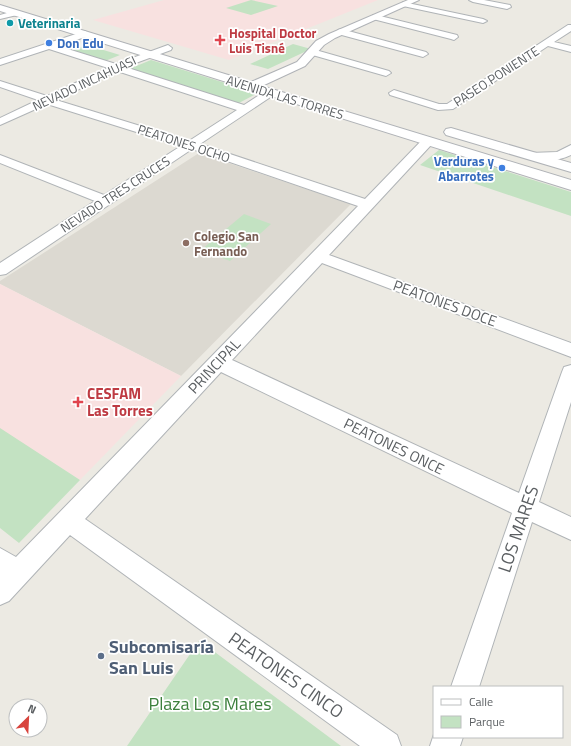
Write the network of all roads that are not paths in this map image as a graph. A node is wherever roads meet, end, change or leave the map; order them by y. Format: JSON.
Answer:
{"nodes":[{"id":1,"x":6,"y":0,"type":"edge"},
{"id":2,"x":473,"y":0,"type":"edge"},
{"id":3,"x":411,"y":2,"type":"edge"},
{"id":4,"x":507,"y":7,"type":"dead end"},
{"id":5,"x":0,"y":8,"type":"edge"},
{"id":6,"x":14,"y":13,"type":"junction"},
{"id":7,"x":0,"y":17,"type":"edge"},
{"id":8,"x":376,"y":17,"type":"junction"},
{"id":9,"x":483,"y":21,"type":"dead end"},
{"id":10,"x":571,"y":26,"type":"edge"},
{"id":11,"x":87,"y":30,"type":"junction"},
{"id":12,"x":340,"y":32,"type":"junction"},
{"id":13,"x":454,"y":37,"type":"dead end"},
{"id":14,"x":545,"y":43,"type":"junction"},
{"id":15,"x":50,"y":46,"type":"junction"},
{"id":16,"x":172,"y":49,"type":"joint"},
{"id":17,"x":571,"y":49,"type":"edge"},
{"id":18,"x":11,"y":50,"type":"dead end"},
{"id":19,"x":312,"y":52,"type":"junction"},
{"id":20,"x":23,"y":54,"type":"junction"},
{"id":21,"x":148,"y":54,"type":"junction"},
{"id":22,"x":423,"y":54,"type":"dead end"},
{"id":23,"x":0,"y":62,"type":"edge"},
{"id":24,"x":117,"y":67,"type":"junction"},
{"id":25,"x":255,"y":74,"type":"dead end"},
{"id":26,"x":386,"y":74,"type":"dead end"},
{"id":27,"x":270,"y":78,"type":"junction"},
{"id":28,"x":0,"y":84,"type":"edge"},
{"id":29,"x":287,"y":84,"type":"dead end"},
{"id":30,"x":252,"y":86,"type":"junction"},
{"id":31,"x":271,"y":92,"type":"junction"},
{"id":32,"x":394,"y":93,"type":"dead end"},
{"id":33,"x":47,"y":100,"type":"junction"},
{"id":34,"x":245,"y":109,"type":"junction"},
{"id":35,"x":0,"y":122,"type":"edge"},
{"id":36,"x":413,"y":123,"type":"dead end"},
{"id":37,"x":403,"y":133,"type":"junction"},
{"id":38,"x":433,"y":135,"type":"junction"},
{"id":39,"x":191,"y":145,"type":"junction"},
{"id":40,"x":570,"y":154,"type":"edge"},
{"id":41,"x":534,"y":156,"type":"junction"},
{"id":42,"x":0,"y":159,"type":"edge"},
{"id":43,"x":571,"y":168,"type":"edge"},
{"id":44,"x":571,"y":185,"type":"edge"},
{"id":45,"x":106,"y":200,"type":"junction"},
{"id":46,"x":367,"y":204,"type":"junction"},
{"id":47,"x":318,"y":256,"type":"junction"},
{"id":48,"x":0,"y":270,"type":"edge"},
{"id":49,"x":571,"y":350,"type":"edge"},
{"id":50,"x":218,"y":362,"type":"junction"},
{"id":51,"x":571,"y":372,"type":"edge"},
{"id":52,"x":525,"y":508,"type":"junction"},
{"id":53,"x":68,"y":520,"type":"junction"},
{"id":54,"x":571,"y":530,"type":"edge"},
{"id":55,"x":9,"y":567,"type":"edge"},
{"id":56,"x":0,"y":592,"type":"edge"},
{"id":57,"x":465,"y":686,"type":"edge"},
{"id":58,"x":386,"y":746,"type":"edge"}],
"edges":[{"from":1,"to":11,"type":"main road","name":"AVENIDA LAS TORRES"},
{"from":2,"to":4,"type":"street"},
{"from":3,"to":8,"type":"main road"},
{"from":3,"to":9,"type":"street"},
{"from":5,"to":6,"type":"main road","name":"AVENIDA LAS TORRES"},
{"from":6,"to":7,"type":"street"},
{"from":6,"to":11,"type":"main road","name":"AVENIDA LAS TORRES"},
{"from":8,"to":12,"type":"main road"},
{"from":8,"to":13,"type":"street"},
{"from":10,"to":14,"type":"street","name":"PASEO PONIENTE"},
{"from":11,"to":15,"type":"street"},
{"from":11,"to":16,"type":"main road","name":"AVENIDA LAS TORRES"},
{"from":11,"to":21,"type":"main road","name":"AVENIDA LAS TORRES"},
{"from":12,"to":19,"type":"main road"},
{"from":12,"to":22,"type":"street"},
{"from":14,"to":17,"type":"street"},
{"from":14,"to":32,"type":"street","name":"PASEO PONIENTE"},
{"from":15,"to":20,"type":"street"},
{"from":15,"to":24,"type":"street","name":"AVENIDA LAS TORRES"},
{"from":16,"to":21,"type":"street","name":"NEVADO INCAHUASI"},
{"from":18,"to":20,"type":"street"},
{"from":19,"to":26,"type":"street"},
{"from":19,"to":27,"type":"main road"},
{"from":20,"to":23,"type":"street"},
{"from":21,"to":24,"type":"street","name":"NEVADO INCAHUASI"},
{"from":21,"to":30,"type":"main road","name":"AVENIDA LAS TORRES"},
{"from":24,"to":33,"type":"street","name":"NEVADO INCAHUASI"},
{"from":24,"to":34,"type":"street","name":"AVENIDA LAS TORRES"},
{"from":25,"to":27,"type":"main road","name":"AVENIDA LAS TORRES"},
{"from":27,"to":29,"type":"main road","name":"AVENIDA LAS TORRES"},
{"from":27,"to":30,"type":"main road"},
{"from":28,"to":33,"type":"street","name":"PEATONES OCHO"},
{"from":30,"to":31,"type":"main road","name":"AVENIDA LAS TORRES"},
{"from":31,"to":34,"type":"street","name":"NEVADO TRES CRUCES"},
{"from":31,"to":37,"type":"main road","name":"AVENIDA LAS TORRES"},
{"from":33,"to":35,"type":"street","name":"NEVADO INCAHUASI"},
{"from":33,"to":39,"type":"street","name":"PEATONES OCHO"},
{"from":34,"to":39,"type":"street","name":"NEVADO TRES CRUCES"},
{"from":36,"to":37,"type":"main road"},
{"from":37,"to":38,"type":"main road","name":"AVENIDA LAS TORRES"},
{"from":38,"to":41,"type":"main road","name":"AVENIDA LAS TORRES"},
{"from":38,"to":44,"type":"main road","name":"AVENIDA LAS TORRES"},
{"from":38,"to":46,"type":"street","name":"PRINCIPAL"},
{"from":39,"to":45,"type":"street","name":"NEVADO TRES CRUCES"},
{"from":39,"to":46,"type":"street","name":"PEATONES OCHO"},
{"from":40,"to":41,"type":"street"},
{"from":41,"to":43,"type":"main road","name":"AVENIDA LAS TORRES"},
{"from":42,"to":45,"type":"street"},
{"from":45,"to":48,"type":"street","name":"NEVADO TRES CRUCES"},
{"from":46,"to":47,"type":"street","name":"PRINCIPAL"},
{"from":47,"to":49,"type":"street","name":"PEATONES DOCE"},
{"from":47,"to":50,"type":"street","name":"PRINCIPAL"},
{"from":50,"to":52,"type":"street","name":"PEATONES ONCE"},
{"from":50,"to":53,"type":"street","name":"PRINCIPAL"},
{"from":51,"to":52,"type":"street","name":"LOS MARES"},
{"from":52,"to":54,"type":"street","name":"PEATONES ONCE"},
{"from":52,"to":57,"type":"street","name":"LOS MARES"},
{"from":53,"to":55,"type":"street","name":"PRINCIPAL"},
{"from":53,"to":58,"type":"street","name":"PEATONES CINCO"},
{"from":55,"to":56,"type":"street","name":"PRINCIPAL"}]}
